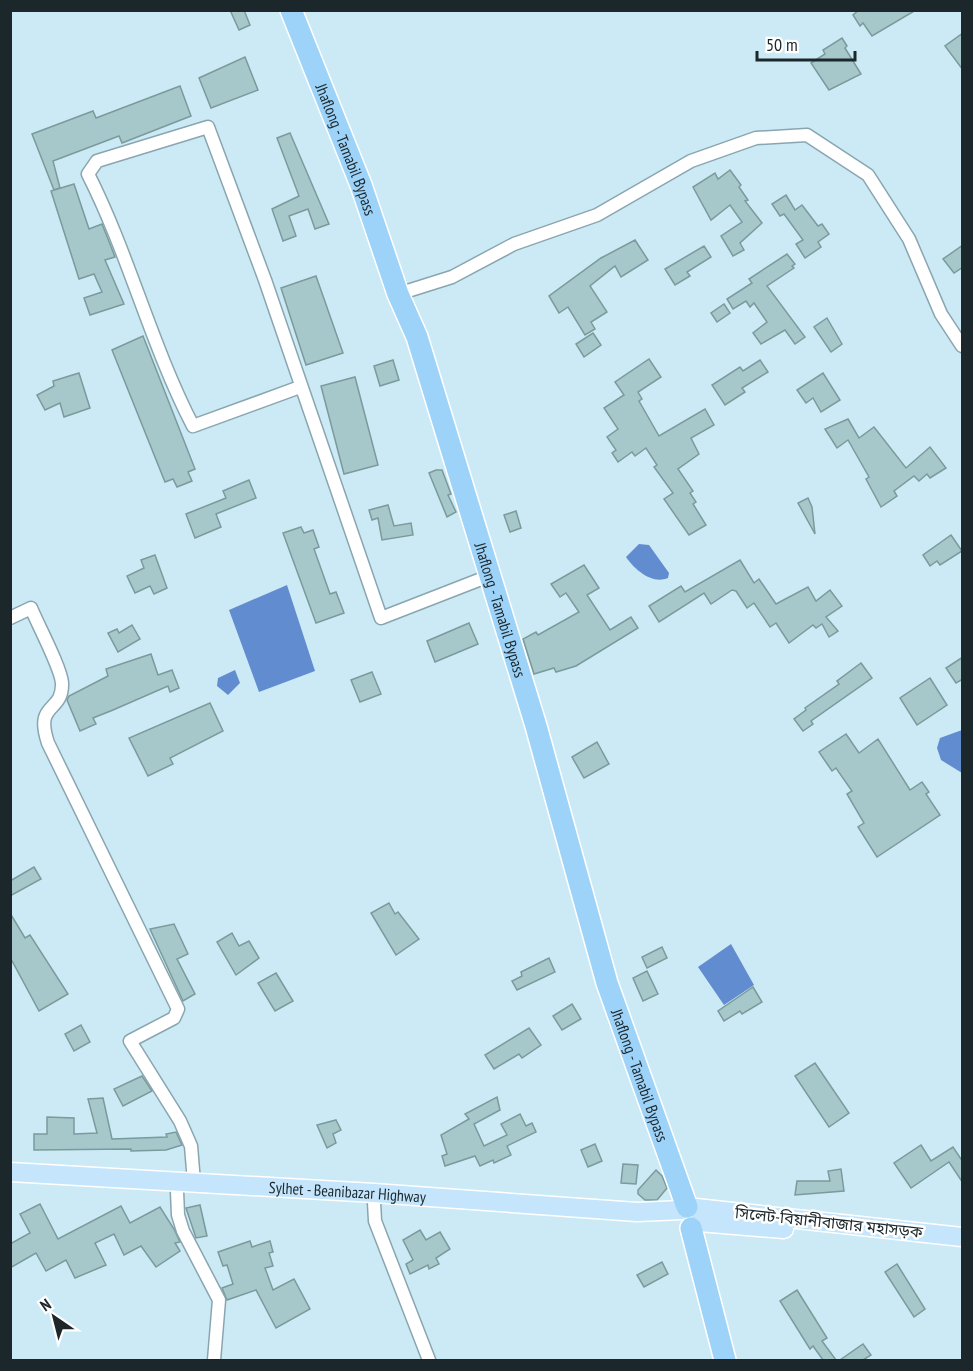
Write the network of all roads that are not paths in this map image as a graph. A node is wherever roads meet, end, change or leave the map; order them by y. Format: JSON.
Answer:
{"nodes":[{"id":1,"x":293,"y":15,"type":"edge"},
{"id":2,"x":398,"y":294,"type":"junction"},
{"id":3,"x":963,"y":346,"type":"edge"},
{"id":4,"x":300,"y":387,"type":"junction"},
{"id":5,"x":489,"y":576,"type":"junction"},
{"id":6,"x":10,"y":618,"type":"edge"},
{"id":7,"x":10,"y":1172,"type":"edge"},
{"id":8,"x":10,"y":1181,"type":"edge"},
{"id":9,"x":194,"y":1182,"type":"junction"},
{"id":10,"x":177,"y":1191,"type":"junction"},
{"id":11,"x":374,"y":1202,"type":"junction"},
{"id":12,"x":690,"y":1216,"type":"junction"},
{"id":13,"x":963,"y":1237,"type":"edge"},
{"id":14,"x":963,"y":1244,"type":"edge"},
{"id":15,"x":214,"y":1360,"type":"edge"},
{"id":16,"x":429,"y":1360,"type":"edge"},
{"id":17,"x":724,"y":1360,"type":"edge"}],
"edges":[{"from":1,"to":2,"type":"highway","name":"Jhaflong - Tamabil Bypass"},
{"from":2,"to":3,"type":"street"},
{"from":2,"to":5,"type":"highway","name":"Jhaflong - Tamabil Bypass"},
{"from":4,"to":4,"type":"street"},
{"from":4,"to":5,"type":"street"},
{"from":5,"to":12,"type":"highway","name":"Jhaflong - Tamabil Bypass"},
{"from":6,"to":9,"type":"street"},
{"from":7,"to":9,"type":"main road","name":"Sylhet - Beanibazar Highway"},
{"from":8,"to":10,"type":"main road","name":"Sylhet - Beanibazar Highway"},
{"from":9,"to":12,"type":"main road","name":"Sylhet - Beanibazar Highway"},
{"from":10,"to":11,"type":"main road","name":"Sylhet - Beanibazar Highway"},
{"from":10,"to":15,"type":"street"},
{"from":11,"to":12,"type":"main road","name":"Sylhet - Beanibazar Highway"},
{"from":11,"to":16,"type":"street"},
{"from":12,"to":13,"type":"main road","name":"সিলেট-বিয়ানীবাজার মহাসড়ক"},
{"from":12,"to":14,"type":"main road","name":"সিলেট-বিয়ানীবাজার মহাসড়ক"},
{"from":12,"to":17,"type":"highway","name":"Jhaflong - Tamabil Bypass"}]}
